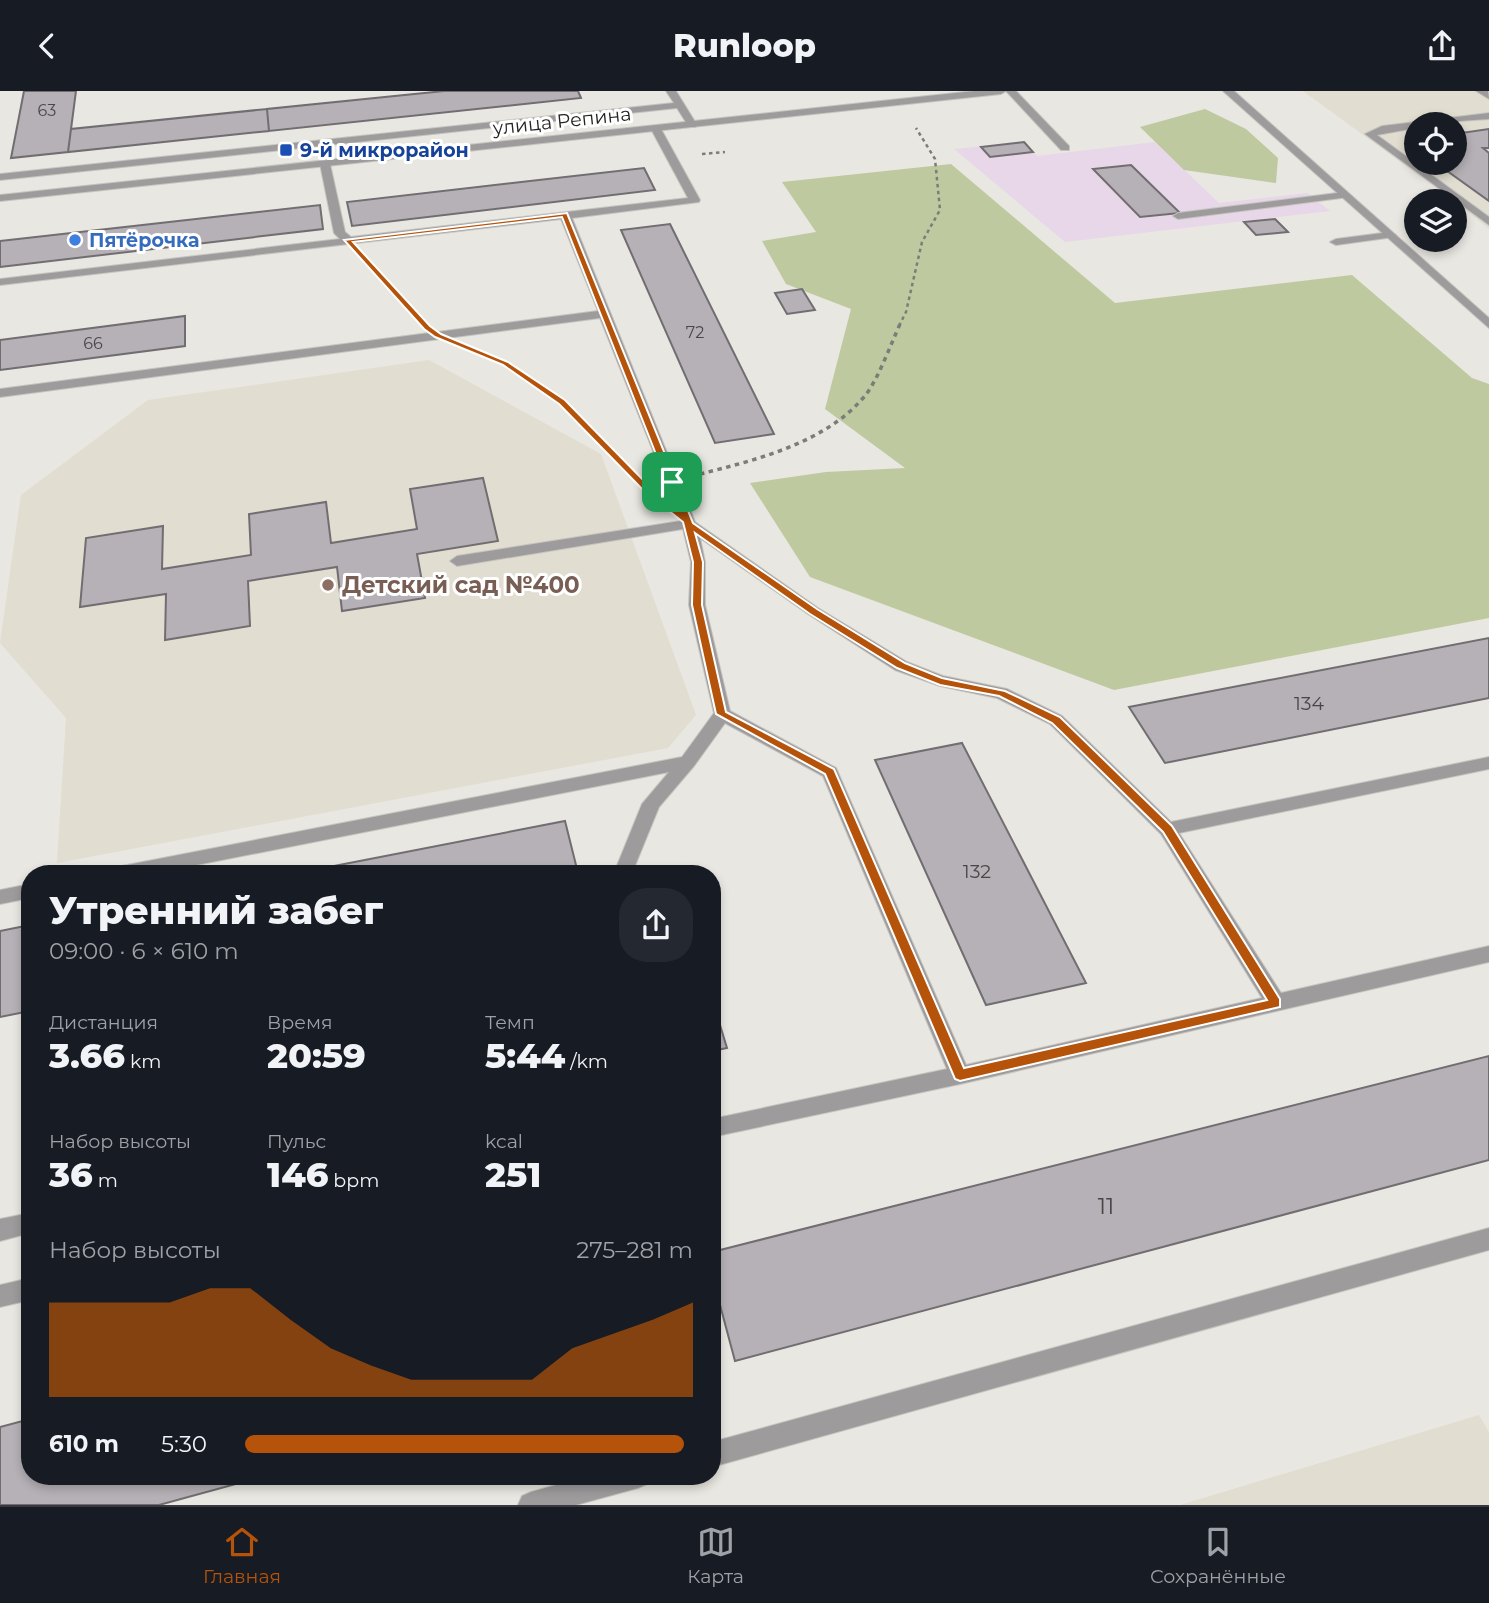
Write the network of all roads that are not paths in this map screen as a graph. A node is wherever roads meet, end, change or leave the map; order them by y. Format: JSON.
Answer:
{"nodes":[{"id":1,"x":671,"y":91,"type":"edge"},
{"id":2,"x":993,"y":91,"type":"edge"},
{"id":3,"x":1002,"y":91,"type":"edge"},
{"id":4,"x":1011,"y":91,"type":"edge"},
{"id":5,"x":1228,"y":91,"type":"edge"},
{"id":6,"x":1481,"y":91,"type":"edge"},
{"id":7,"x":1489,"y":96,"type":"edge"},
{"id":8,"x":680,"y":105,"type":"junction"},
{"id":9,"x":1489,"y":116,"type":"edge"},
{"id":10,"x":1467,"y":119,"type":"edge"},
{"id":11,"x":692,"y":125,"type":"junction"},
{"id":12,"x":1404,"y":126,"type":"edge"},
{"id":13,"x":656,"y":129,"type":"junction"},
{"id":14,"x":1065,"y":148,"type":"dead end"},
{"id":15,"x":1404,"y":159,"type":"edge"},
{"id":16,"x":325,"y":164,"type":"junction"},
{"id":17,"x":1425,"y":175,"type":"edge"},
{"id":18,"x":0,"y":177,"type":"edge"},
{"id":19,"x":1345,"y":195,"type":"junction"},
{"id":20,"x":0,"y":198,"type":"edge"},
{"id":21,"x":565,"y":215,"type":"junction"},
{"id":22,"x":1178,"y":216,"type":"dead end"},
{"id":23,"x":1489,"y":222,"type":"edge"},
{"id":24,"x":1390,"y":235,"type":"junction"},
{"id":25,"x":348,"y":240,"type":"junction"},
{"id":26,"x":1336,"y":242,"type":"dead end"},
{"id":27,"x":0,"y":282,"type":"edge"},
{"id":28,"x":604,"y":314,"type":"junction"},
{"id":29,"x":1489,"y":324,"type":"edge"},
{"id":30,"x":0,"y":393,"type":"edge"},
{"id":31,"x":689,"y":524,"type":"junction"},
{"id":32,"x":457,"y":561,"type":"dead end"},
{"id":33,"x":722,"y":714,"type":"junction"},
{"id":34,"x":688,"y":762,"type":"junction"},
{"id":35,"x":1489,"y":762,"type":"edge"},
{"id":36,"x":1167,"y":829,"type":"junction"},
{"id":37,"x":163,"y":865,"type":"edge"},
{"id":38,"x":626,"y":865,"type":"edge"},
{"id":39,"x":21,"y":893,"type":"edge"},
{"id":40,"x":0,"y":897,"type":"edge"},
{"id":41,"x":1489,"y":954,"type":"edge"},
{"id":42,"x":1276,"y":1003,"type":"junction"},
{"id":43,"x":960,"y":1075,"type":"junction"},
{"id":44,"x":721,"y":1126,"type":"edge"},
{"id":45,"x":21,"y":1225,"type":"edge"},
{"id":46,"x":0,"y":1230,"type":"edge"},
{"id":47,"x":1489,"y":1239,"type":"edge"},
{"id":48,"x":21,"y":1291,"type":"edge"},
{"id":49,"x":0,"y":1296,"type":"edge"},
{"id":50,"x":721,"y":1452,"type":"edge"},
{"id":51,"x":602,"y":1485,"type":"edge"},
{"id":52,"x":531,"y":1505,"type":"edge"}],
"edges":[{"from":1,"to":8,"type":"street"},
{"from":2,"to":3,"type":"street","name":"улица Репина"},
{"from":2,"to":11,"type":"street","name":"улица Репина"},
{"from":4,"to":14,"type":"street"},
{"from":5,"to":19,"type":"street"},
{"from":6,"to":7,"type":"street"},
{"from":8,"to":11,"type":"street"},
{"from":8,"to":18,"type":"street"},
{"from":9,"to":10,"type":"street"},
{"from":11,"to":13,"type":"street","name":"улица Репина"},
{"from":12,"to":15,"type":"street"},
{"from":13,"to":16,"type":"street","name":"улица Репина"},
{"from":13,"to":21,"type":"street"},
{"from":16,"to":20,"type":"street","name":"улица Репина"},
{"from":16,"to":25,"type":"street"},
{"from":17,"to":23,"type":"street"},
{"from":19,"to":22,"type":"street"},
{"from":19,"to":24,"type":"street"},
{"from":21,"to":25,"type":"street"},
{"from":21,"to":28,"type":"street"},
{"from":24,"to":26,"type":"street"},
{"from":24,"to":29,"type":"street"},
{"from":25,"to":27,"type":"street"},
{"from":28,"to":30,"type":"street"},
{"from":28,"to":31,"type":"street"},
{"from":31,"to":32,"type":"street"},
{"from":31,"to":33,"type":"street"},
{"from":31,"to":36,"type":"street"},
{"from":33,"to":34,"type":"street"},
{"from":33,"to":43,"type":"street"},
{"from":34,"to":37,"type":"street"},
{"from":34,"to":38,"type":"street"},
{"from":35,"to":36,"type":"street"},
{"from":36,"to":42,"type":"street"},
{"from":39,"to":40,"type":"street"},
{"from":41,"to":42,"type":"street"},
{"from":42,"to":43,"type":"street"},
{"from":43,"to":44,"type":"street"},
{"from":45,"to":46,"type":"street"},
{"from":47,"to":50,"type":"street"},
{"from":48,"to":49,"type":"street"},
{"from":51,"to":52,"type":"street"}]}
